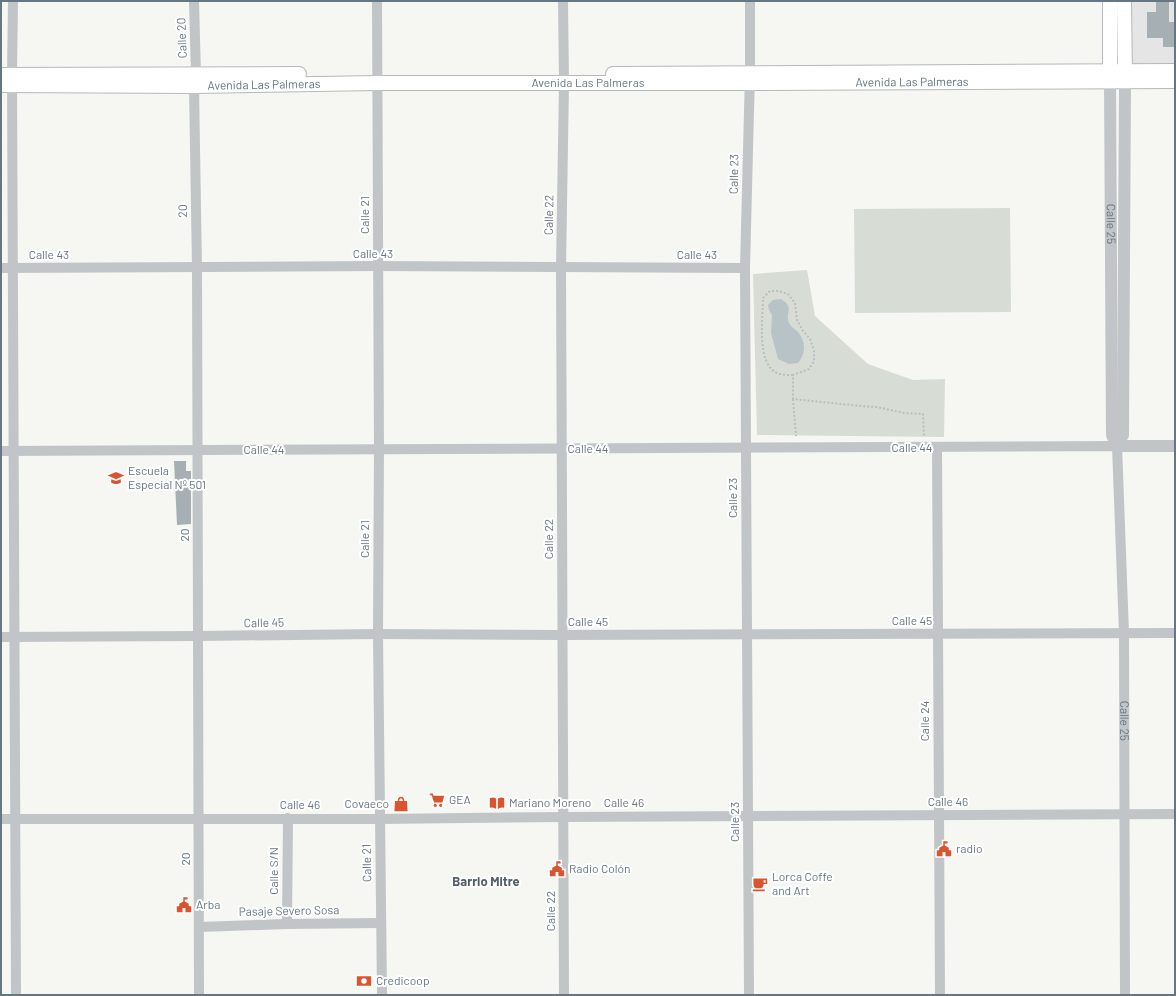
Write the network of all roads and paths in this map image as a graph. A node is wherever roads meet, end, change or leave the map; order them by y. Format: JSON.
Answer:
{"nodes":[{"id":1,"x":13,"y":1,"type":"edge"},
{"id":2,"x":194,"y":1,"type":"edge"},
{"id":3,"x":377,"y":1,"type":"edge"},
{"id":4,"x":563,"y":1,"type":"edge"},
{"id":5,"x":750,"y":1,"type":"edge"},
{"id":6,"x":1110,"y":1,"type":"edge"},
{"id":7,"x":1124,"y":1,"type":"edge"},
{"id":8,"x":1175,"y":71,"type":"edge"},
{"id":9,"x":1110,"y":76,"type":"junction"},
{"id":10,"x":1125,"y":76,"type":"junction"},
{"id":11,"x":378,"y":78,"type":"junction"},
{"id":12,"x":750,"y":78,"type":"junction"},
{"id":13,"x":564,"y":79,"type":"junction"},
{"id":14,"x":6,"y":80,"type":"edge"},
{"id":15,"x":195,"y":80,"type":"junction"},
{"id":16,"x":1175,"y":81,"type":"edge"},
{"id":17,"x":378,"y":266,"type":"junction"},
{"id":18,"x":1,"y":268,"type":"edge"},
{"id":19,"x":13,"y":268,"type":"junction"},
{"id":20,"x":197,"y":268,"type":"junction"},
{"id":21,"x":561,"y":268,"type":"junction"},
{"id":22,"x":745,"y":268,"type":"junction"},
{"id":23,"x":793,"y":375,"type":"junction"},
{"id":24,"x":793,"y":398,"type":"junction"},
{"id":25,"x":796,"y":436,"type":"dead end"},
{"id":26,"x":1117,"y":446,"type":"junction"},
{"id":27,"x":1175,"y":446,"type":"edge"},
{"id":28,"x":937,"y":447,"type":"junction"},
{"id":29,"x":746,"y":448,"type":"junction"},
{"id":30,"x":924,"y":448,"type":"junction"},
{"id":31,"x":379,"y":449,"type":"junction"},
{"id":32,"x":562,"y":449,"type":"junction"},
{"id":33,"x":198,"y":450,"type":"junction"},
{"id":34,"x":1,"y":451,"type":"edge"},
{"id":35,"x":14,"y":451,"type":"junction"},
{"id":36,"x":1124,"y":633,"type":"junction"},
{"id":37,"x":1175,"y":633,"type":"edge"},
{"id":38,"x":378,"y":634,"type":"junction"},
{"id":39,"x":747,"y":634,"type":"junction"},
{"id":40,"x":938,"y":634,"type":"junction"},
{"id":41,"x":563,"y":635,"type":"junction"},
{"id":42,"x":198,"y":636,"type":"junction"},
{"id":43,"x":1,"y":637,"type":"edge"},
{"id":44,"x":15,"y":637,"type":"junction"},
{"id":45,"x":1175,"y":814,"type":"edge"},
{"id":46,"x":939,"y":815,"type":"junction"},
{"id":47,"x":1124,"y":815,"type":"junction"},
{"id":48,"x":563,"y":816,"type":"junction"},
{"id":49,"x":748,"y":816,"type":"junction"},
{"id":50,"x":1,"y":818,"type":"edge"},
{"id":51,"x":16,"y":818,"type":"junction"},
{"id":52,"x":199,"y":818,"type":"junction"},
{"id":53,"x":288,"y":818,"type":"junction"},
{"id":54,"x":379,"y":818,"type":"junction"},
{"id":55,"x":380,"y":923,"type":"junction"},
{"id":56,"x":287,"y":924,"type":"junction"},
{"id":57,"x":199,"y":927,"type":"junction"},
{"id":58,"x":16,"y":995,"type":"edge"},
{"id":59,"x":199,"y":995,"type":"edge"},
{"id":60,"x":382,"y":995,"type":"edge"},
{"id":61,"x":564,"y":995,"type":"edge"},
{"id":62,"x":749,"y":995,"type":"edge"},
{"id":63,"x":940,"y":995,"type":"edge"},
{"id":64,"x":1125,"y":995,"type":"edge"}],
"edges":[{"from":1,"to":14,"type":"street"},
{"from":2,"to":15,"type":"street","name":"Calle 20"},
{"from":3,"to":11,"type":"street","name":"Calle 21"},
{"from":4,"to":13,"type":"street","name":"Calle 22"},
{"from":5,"to":12,"type":"street","name":"Calle 23"},
{"from":6,"to":9,"type":"main road","name":"Calle 25"},
{"from":7,"to":10,"type":"main road","name":"Calle 25"},
{"from":8,"to":10,"type":"main road","name":"Avenida Las Palmeras"},
{"from":9,"to":10,"type":"main road","name":"Avenida Las Palmeras"},
{"from":9,"to":12,"type":"main road","name":"Avenida Las Palmeras"},
{"from":9,"to":26,"type":"street","name":"Calle 25"},
{"from":10,"to":16,"type":"main road","name":"Avenida Las Palmeras"},
{"from":10,"to":26,"type":"street","name":"Calle 25"},
{"from":11,"to":13,"type":"main road","name":"Avenida Las Palmeras"},
{"from":11,"to":15,"type":"main road","name":"Avenida Las Palmeras"},
{"from":11,"to":17,"type":"street","name":"Calle 21"},
{"from":12,"to":13,"type":"main road","name":"Avenida Las Palmeras"},
{"from":12,"to":22,"type":"street","name":"Calle 23"},
{"from":13,"to":21,"type":"street","name":"Calle 22"},
{"from":14,"to":15,"type":"main road","name":"Avenida Las Palmeras"},
{"from":14,"to":19,"type":"street"},
{"from":15,"to":20,"type":"street","name":"20"},
{"from":17,"to":20,"type":"street","name":"Calle 43"},
{"from":17,"to":21,"type":"street","name":"Calle 43"},
{"from":17,"to":31,"type":"street","name":"Calle 21"},
{"from":18,"to":19,"type":"street","name":"Calle 43"},
{"from":19,"to":20,"type":"street","name":"Calle 43"},
{"from":19,"to":35,"type":"street"},
{"from":20,"to":33,"type":"street","name":"20"},
{"from":21,"to":22,"type":"street","name":"Calle 43"},
{"from":21,"to":32,"type":"street","name":"Calle 22"},
{"from":22,"to":29,"type":"street","name":"Calle 23"},
{"from":23,"to":23,"type":"path"},
{"from":23,"to":24,"type":"path"},
{"from":24,"to":25,"type":"path"},
{"from":24,"to":30,"type":"path"},
{"from":26,"to":27,"type":"street","name":"Calle 44"},
{"from":26,"to":28,"type":"street","name":"Calle 44"},
{"from":26,"to":36,"type":"street","name":"Calle 25"},
{"from":28,"to":30,"type":"street","name":"Calle 44"},
{"from":28,"to":40,"type":"street","name":"Calle 24"},
{"from":29,"to":30,"type":"street","name":"Calle 44"},
{"from":29,"to":32,"type":"street","name":"Calle 44"},
{"from":29,"to":39,"type":"street","name":"Calle 23"},
{"from":31,"to":32,"type":"street","name":"Calle 44"},
{"from":31,"to":33,"type":"street","name":"Calle 44"},
{"from":31,"to":38,"type":"street","name":"Calle 21"},
{"from":32,"to":41,"type":"street","name":"Calle 22"},
{"from":33,"to":35,"type":"street","name":"Calle 44"},
{"from":33,"to":42,"type":"street","name":"20"},
{"from":34,"to":35,"type":"street","name":"Calle 44"},
{"from":35,"to":44,"type":"street"},
{"from":36,"to":37,"type":"street","name":"Calle 45"},
{"from":36,"to":40,"type":"street","name":"Calle 45"},
{"from":36,"to":47,"type":"street","name":"Calle 25"},
{"from":38,"to":41,"type":"street","name":"Calle 45"},
{"from":38,"to":42,"type":"street","name":"Calle 45"},
{"from":38,"to":54,"type":"street","name":"Calle 21"},
{"from":39,"to":40,"type":"street","name":"Calle 45"},
{"from":39,"to":41,"type":"street","name":"Calle 45"},
{"from":39,"to":49,"type":"street","name":"Calle 23"},
{"from":40,"to":46,"type":"street","name":"Calle 24"},
{"from":41,"to":48,"type":"street","name":"Calle 22"},
{"from":42,"to":44,"type":"street","name":"Calle 45"},
{"from":42,"to":52,"type":"street","name":"20"},
{"from":43,"to":44,"type":"street","name":"Calle 45"},
{"from":44,"to":51,"type":"street"},
{"from":45,"to":47,"type":"street","name":"Calle 46"},
{"from":46,"to":47,"type":"street","name":"Calle 46"},
{"from":46,"to":49,"type":"street","name":"Calle 46"},
{"from":46,"to":63,"type":"street","name":"Calle 24"},
{"from":47,"to":64,"type":"street","name":"Calle 25"},
{"from":48,"to":49,"type":"street","name":"Calle 46"},
{"from":48,"to":54,"type":"street","name":"Calle 46"},
{"from":48,"to":61,"type":"street","name":"Calle 22"},
{"from":49,"to":62,"type":"street","name":"Calle 23"},
{"from":50,"to":51,"type":"street","name":"Calle 46"},
{"from":51,"to":52,"type":"street","name":"Calle 46"},
{"from":51,"to":58,"type":"street"},
{"from":52,"to":53,"type":"street","name":"Calle 46"},
{"from":52,"to":57,"type":"street","name":"20"},
{"from":53,"to":54,"type":"street","name":"Calle 46"},
{"from":53,"to":56,"type":"street","name":"Calle S/N"},
{"from":54,"to":55,"type":"street","name":"Calle 21"},
{"from":55,"to":56,"type":"street","name":"Pasaje Severo Sosa"},
{"from":55,"to":60,"type":"street","name":"Calle 21"},
{"from":56,"to":57,"type":"street","name":"Pasaje Severo Sosa"},
{"from":57,"to":59,"type":"street","name":"20"}]}
